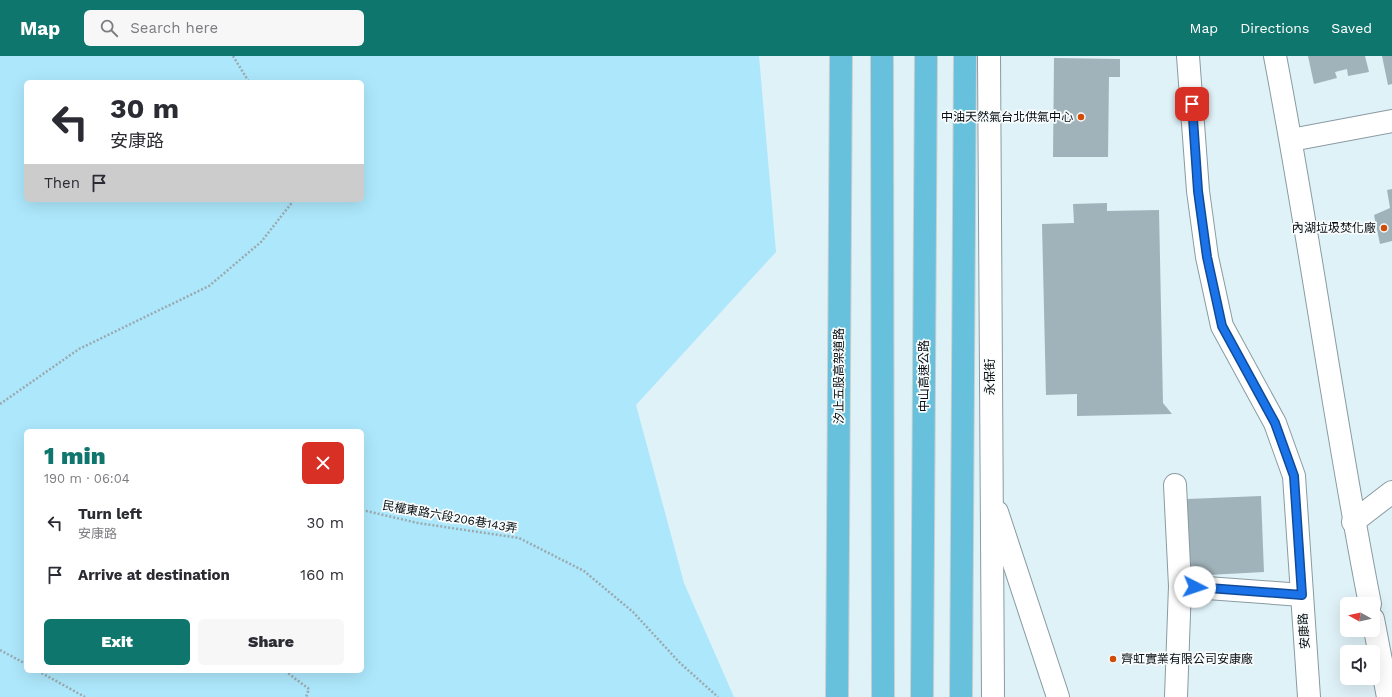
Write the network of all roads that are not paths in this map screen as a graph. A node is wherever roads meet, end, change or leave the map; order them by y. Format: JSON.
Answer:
{"nodes":[{"id":1,"x":841,"y":56,"type":"edge"},
{"id":2,"x":882,"y":56,"type":"edge"},
{"id":3,"x":926,"y":56,"type":"edge"},
{"id":4,"x":965,"y":56,"type":"edge"},
{"id":5,"x":990,"y":56,"type":"edge"},
{"id":6,"x":1188,"y":56,"type":"edge"},
{"id":7,"x":1275,"y":56,"type":"edge"},
{"id":8,"x":1392,"y":121,"type":"edge"},
{"id":9,"x":1291,"y":140,"type":"junction"},
{"id":10,"x":1175,"y":485,"type":"dead end"},
{"id":11,"x":991,"y":492,"type":"junction"},
{"id":12,"x":1392,"y":492,"type":"edge"},
{"id":13,"x":1354,"y":522,"type":"junction"},
{"id":14,"x":1180,"y":586,"type":"junction"},
{"id":15,"x":1302,"y":595,"type":"junction"},
{"id":16,"x":1369,"y":597,"type":"edge"},
{"id":17,"x":1376,"y":637,"type":"edge"},
{"id":18,"x":837,"y":697,"type":"edge"},
{"id":19,"x":883,"y":697,"type":"edge"},
{"id":20,"x":922,"y":697,"type":"edge"},
{"id":21,"x":961,"y":697,"type":"edge"},
{"id":22,"x":993,"y":697,"type":"edge"},
{"id":23,"x":1058,"y":697,"type":"edge"},
{"id":24,"x":1176,"y":697,"type":"edge"},
{"id":25,"x":1309,"y":697,"type":"edge"},
{"id":26,"x":1388,"y":697,"type":"edge"}],
"edges":[{"from":1,"to":18,"type":"highway","name":"汐止五股高架道路"},
{"from":2,"to":19,"type":"highway"},
{"from":3,"to":20,"type":"highway","name":"中山高速公路"},
{"from":4,"to":21,"type":"highway"},
{"from":5,"to":11,"type":"street","name":"永保街"},
{"from":6,"to":15,"type":"street","name":"安康路"},
{"from":7,"to":9,"type":"street"},
{"from":8,"to":9,"type":"street"},
{"from":9,"to":13,"type":"street"},
{"from":10,"to":14,"type":"street"},
{"from":11,"to":22,"type":"street","name":"永保街"},
{"from":11,"to":23,"type":"street"},
{"from":12,"to":13,"type":"street"},
{"from":13,"to":16,"type":"street"},
{"from":14,"to":15,"type":"street"},
{"from":14,"to":24,"type":"street"},
{"from":15,"to":25,"type":"street","name":"安康路"},
{"from":17,"to":26,"type":"street"}]}
